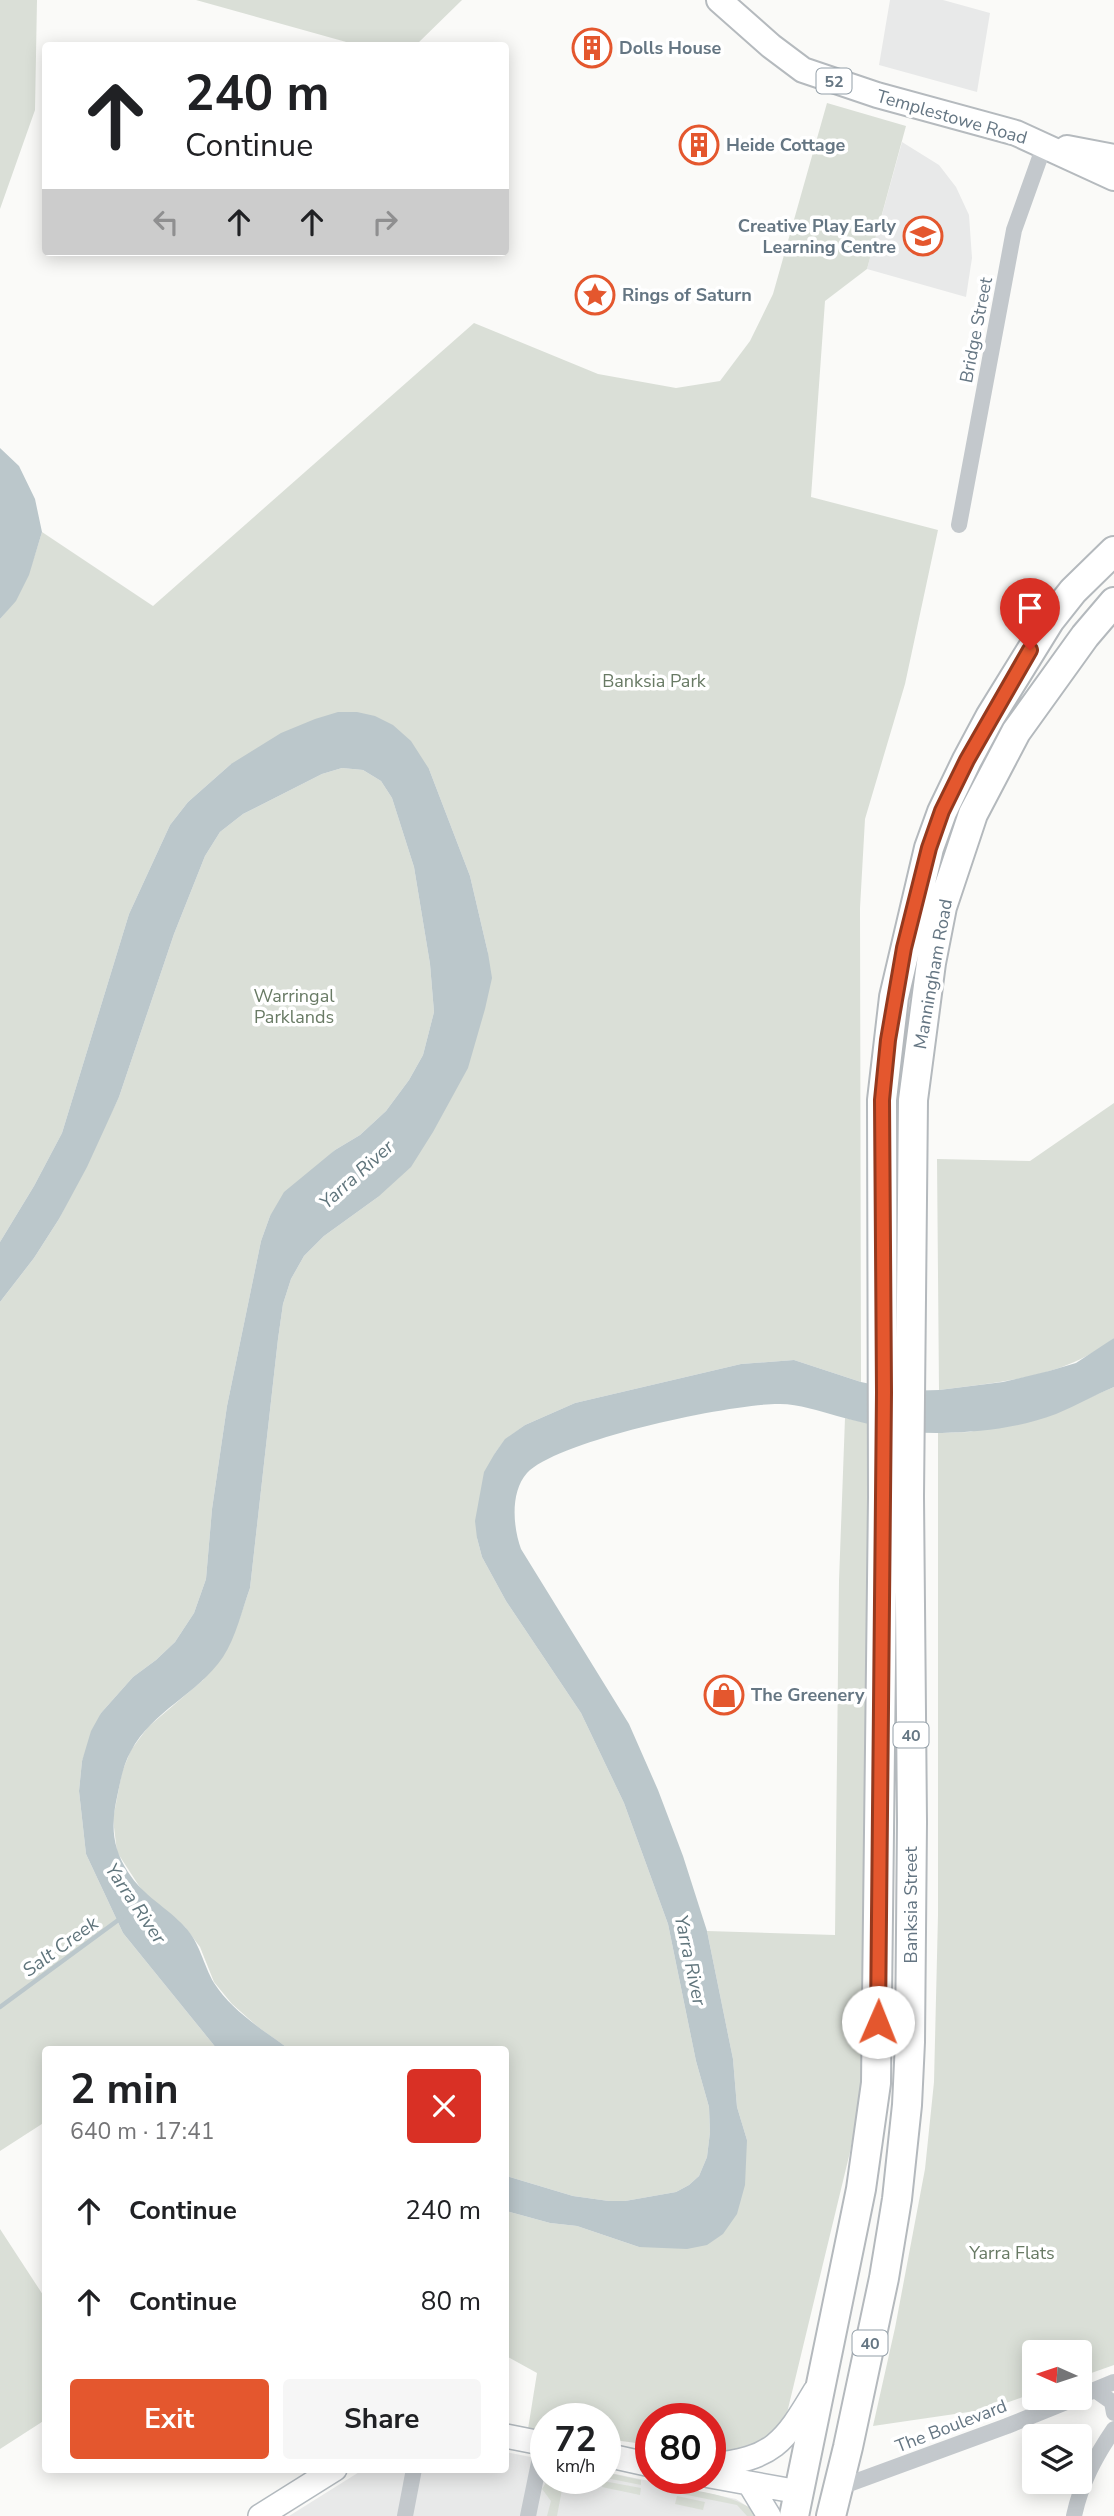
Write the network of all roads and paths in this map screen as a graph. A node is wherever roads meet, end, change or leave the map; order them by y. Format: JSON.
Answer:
{"nodes":[{"id":1,"x":719,"y":0,"type":"edge"},
{"id":2,"x":1044,"y":146,"type":"junction"},
{"id":3,"x":1114,"y":157,"type":"edge"},
{"id":4,"x":1114,"y":178,"type":"edge"},
{"id":5,"x":959,"y":524,"type":"dead end"},
{"id":6,"x":1114,"y":551,"type":"edge"},
{"id":7,"x":1114,"y":603,"type":"edge"},
{"id":8,"x":1030,"y":650,"type":"junction"},
{"id":9,"x":1059,"y":672,"type":"junction"},
{"id":10,"x":897,"y":1313,"type":"junction"},
{"id":11,"x":896,"y":1497,"type":"junction"},
{"id":12,"x":1114,"y":2382,"type":"edge"},
{"id":13,"x":820,"y":2384,"type":"junction"},
{"id":14,"x":1092,"y":2392,"type":"edge"},
{"id":15,"x":1092,"y":2397,"type":"edge"},
{"id":16,"x":1047,"y":2410,"type":"edge"},
{"id":17,"x":1114,"y":2413,"type":"edge"},
{"id":18,"x":1114,"y":2429,"type":"edge"},
{"id":19,"x":509,"y":2437,"type":"edge"},
{"id":20,"x":530,"y":2440,"type":"edge"},
{"id":21,"x":726,"y":2463,"type":"edge"},
{"id":22,"x":329,"y":2473,"type":"edge"},
{"id":23,"x":413,"y":2473,"type":"edge"},
{"id":24,"x":726,"y":2479,"type":"edge"},
{"id":25,"x":749,"y":2483,"type":"junction"},
{"id":26,"x":838,"y":2488,"type":"junction"},
{"id":27,"x":533,"y":2494,"type":"edge"},
{"id":28,"x":796,"y":2504,"type":"edge"},
{"id":29,"x":260,"y":2516,"type":"edge"},
{"id":30,"x":405,"y":2516,"type":"edge"},
{"id":31,"x":528,"y":2516,"type":"edge"},
{"id":32,"x":769,"y":2516,"type":"edge"},
{"id":33,"x":831,"y":2516,"type":"edge"},
{"id":34,"x":1074,"y":2516,"type":"edge"}],
"edges":[{"from":1,"to":2,"type":"main road","name":"Templestowe Road","number":"52"},
{"from":2,"to":3,"type":"main road","number":"52"},
{"from":2,"to":4,"type":"main road","number":"52"},
{"from":2,"to":5,"type":"street","name":"Bridge Street"},
{"from":6,"to":8,"type":"highway","name":"Manningham Road","number":"40"},
{"from":7,"to":9,"type":"highway","name":"Manningham Road","number":"40"},
{"from":8,"to":9,"type":"highway"},
{"from":8,"to":10,"type":"highway","name":"Manningham Road","number":"40"},
{"from":9,"to":10,"type":"highway","name":"Manningham Road","number":"40"},
{"from":10,"to":11,"type":"highway","number":"40"},
{"from":11,"to":13,"type":"highway","name":"Banksia Street","number":"40"},
{"from":11,"to":26,"type":"highway","name":"Banksia Street","number":"40"},
{"from":12,"to":14,"type":"street","name":"The Boulevard"},
{"from":13,"to":21,"type":"main road"},
{"from":13,"to":28,"type":"highway","name":"Banksia Street","number":"40"},
{"from":15,"to":17,"type":"street"},
{"from":16,"to":26,"type":"street","name":"The Boulevard"},
{"from":18,"to":34,"type":"street"},
{"from":19,"to":20,"type":"main road"},
{"from":22,"to":29,"type":"main road"},
{"from":23,"to":30,"type":"street"},
{"from":24,"to":25,"type":"main road"},
{"from":25,"to":28,"type":"main road"},
{"from":25,"to":32,"type":"main road"},
{"from":26,"to":28,"type":"highway"},
{"from":26,"to":33,"type":"highway","name":"Banksia Street","number":"40"},
{"from":27,"to":31,"type":"street"}]}
